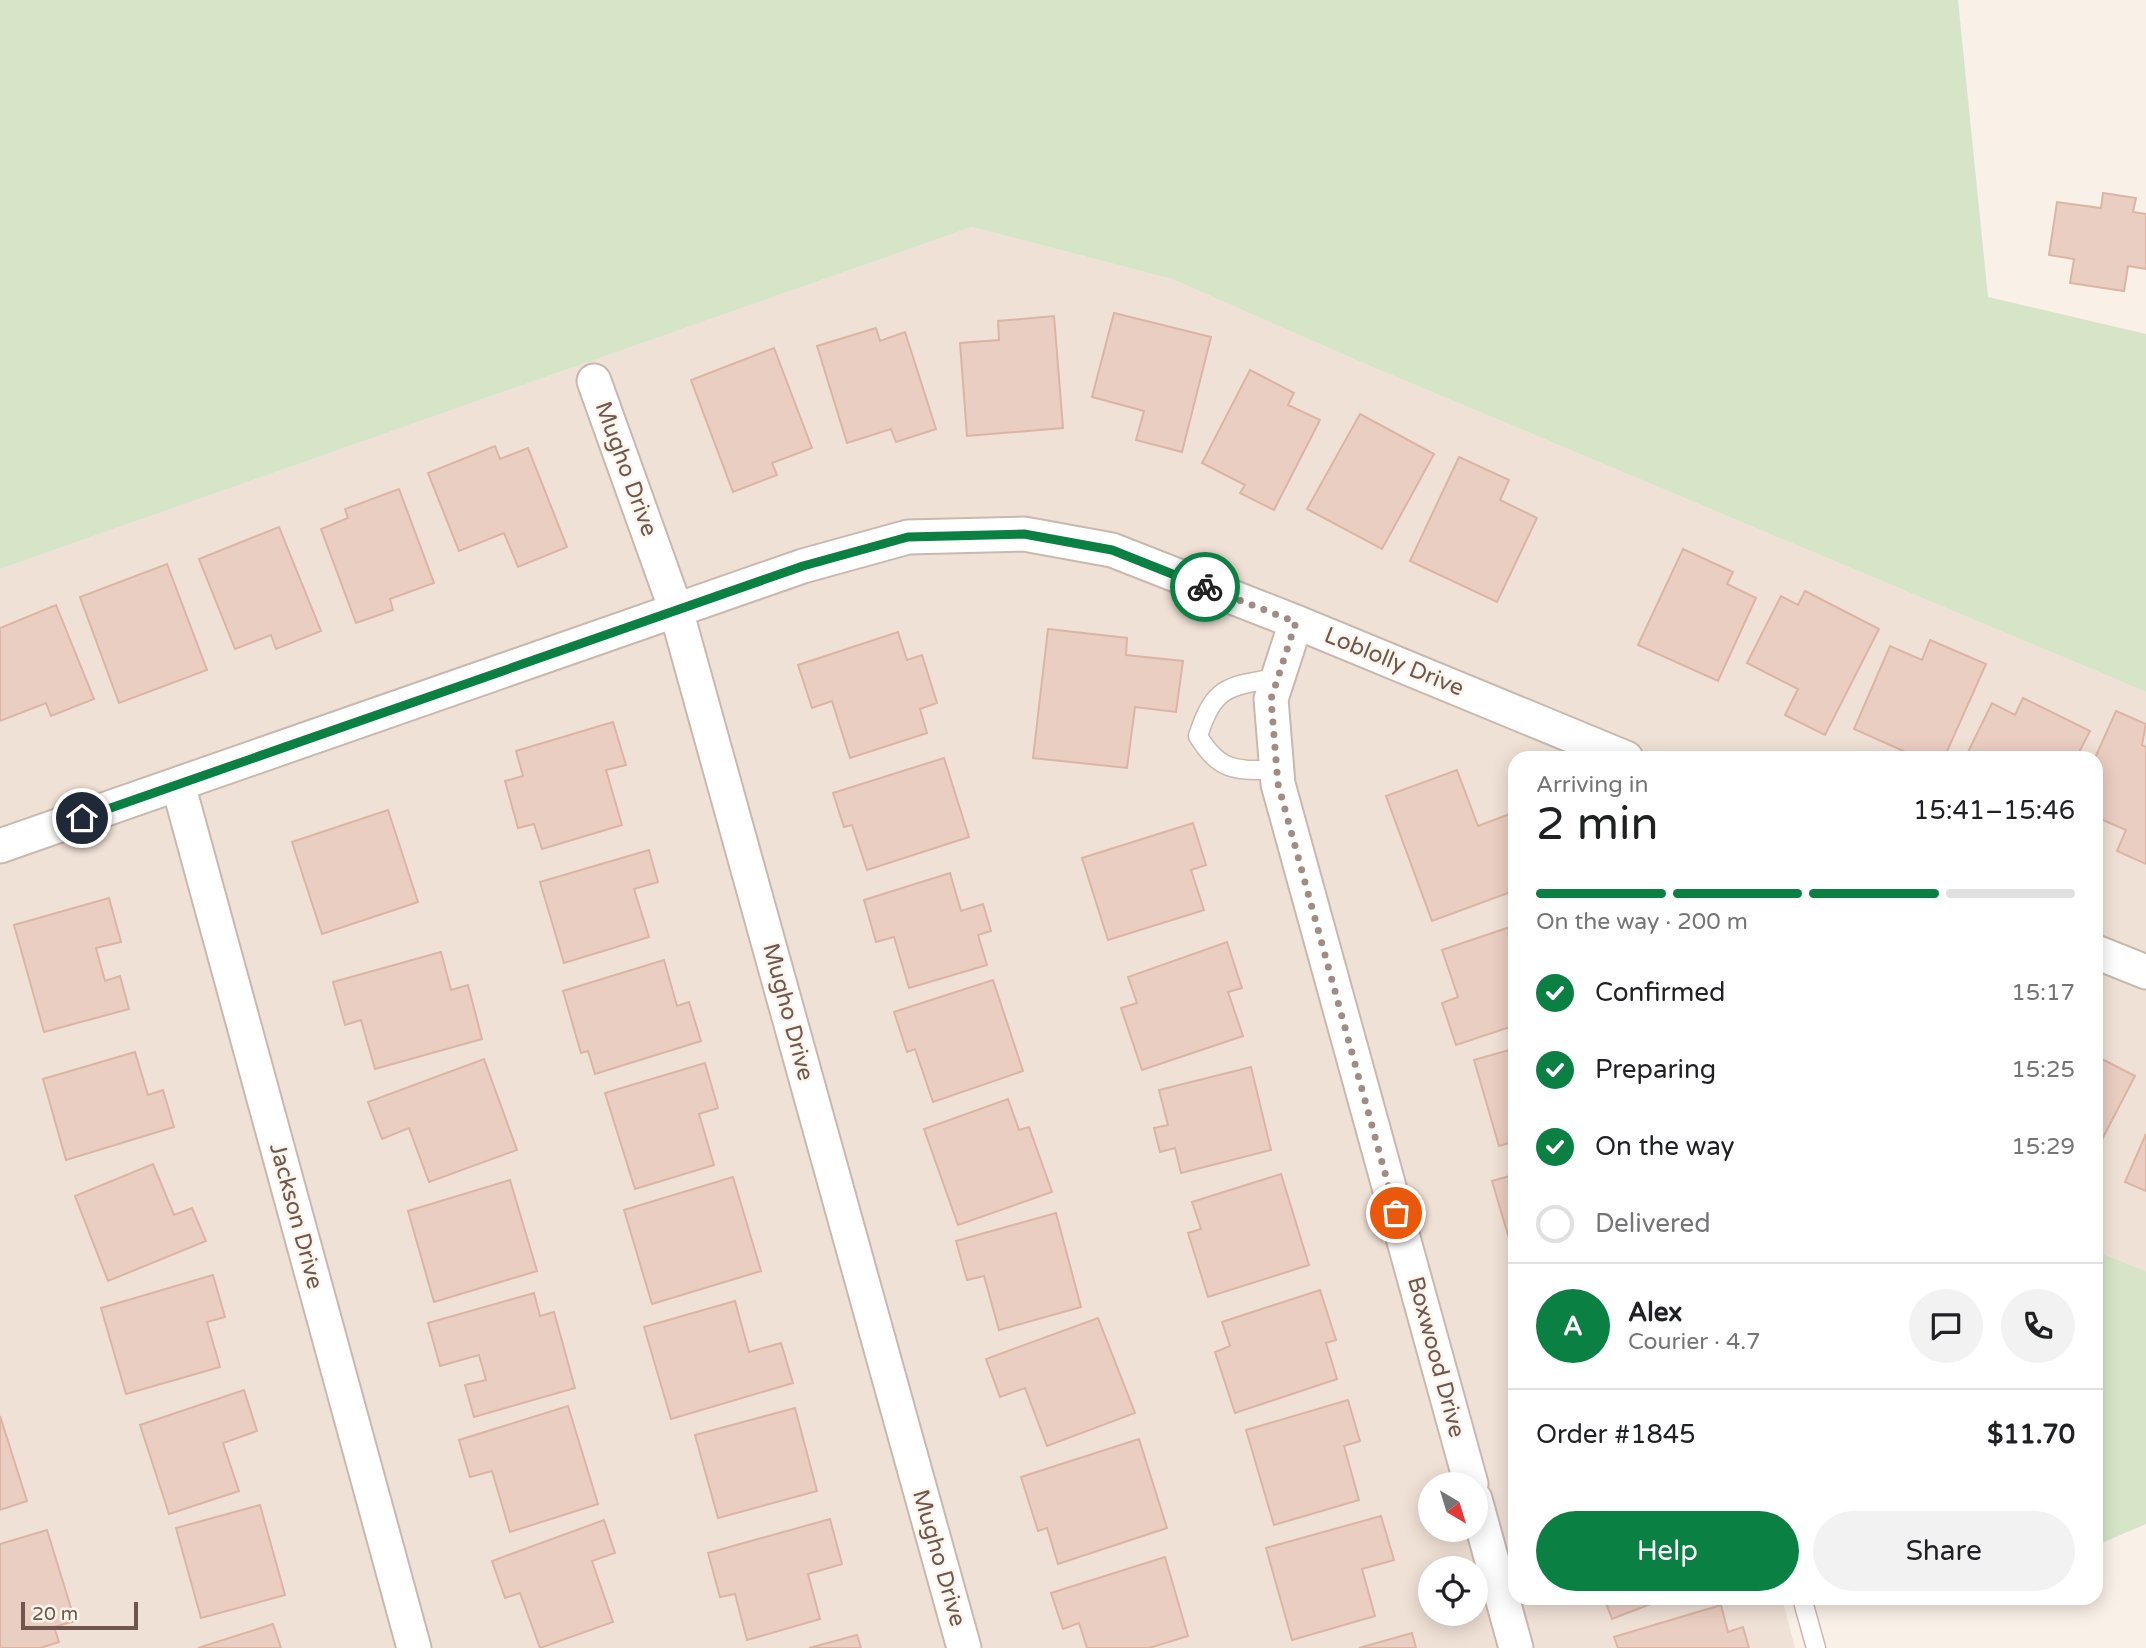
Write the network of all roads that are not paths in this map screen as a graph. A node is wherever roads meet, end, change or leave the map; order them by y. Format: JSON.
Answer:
{"nodes":[{"id":1,"x":594,"y":382,"type":"dead end"},
{"id":2,"x":676,"y":610,"type":"junction"},
{"id":3,"x":1296,"y":622,"type":"junction"},
{"id":4,"x":1278,"y":678,"type":"junction"},
{"id":5,"x":1609,"y":751,"type":"edge"},
{"id":6,"x":1277,"y":770,"type":"junction"},
{"id":7,"x":178,"y":784,"type":"junction"},
{"id":8,"x":0,"y":846,"type":"edge"},
{"id":9,"x":2103,"y":955,"type":"edge"},
{"id":10,"x":2146,"y":972,"type":"edge"},
{"id":11,"x":1468,"y":1472,"type":"edge"},
{"id":12,"x":1487,"y":1542,"type":"edge"},
{"id":13,"x":1804,"y":1605,"type":"edge"},
{"id":14,"x":414,"y":1648,"type":"edge"},
{"id":15,"x":964,"y":1648,"type":"edge"},
{"id":16,"x":1516,"y":1648,"type":"edge"},
{"id":17,"x":1815,"y":1648,"type":"edge"}],
"edges":[{"from":1,"to":2,"type":"street","name":"Mugho Drive"},
{"from":2,"to":3,"type":"street","name":"Loblolly Drive"},
{"from":2,"to":7,"type":"street","name":"Loblolly Drive"},
{"from":2,"to":15,"type":"street","name":"Mugho Drive"},
{"from":3,"to":4,"type":"street","name":"Boxwood Drive"},
{"from":3,"to":5,"type":"street","name":"Loblolly Drive"},
{"from":4,"to":6,"type":"street","name":"Boxwood Drive"},
{"from":4,"to":6,"type":"lane"},
{"from":6,"to":11,"type":"street","name":"Boxwood Drive"},
{"from":7,"to":8,"type":"street","name":"Loblolly Drive"},
{"from":7,"to":14,"type":"street","name":"Jackson Drive"},
{"from":9,"to":10,"type":"street"},
{"from":12,"to":16,"type":"street"},
{"from":13,"to":17,"type":"lane"}]}
